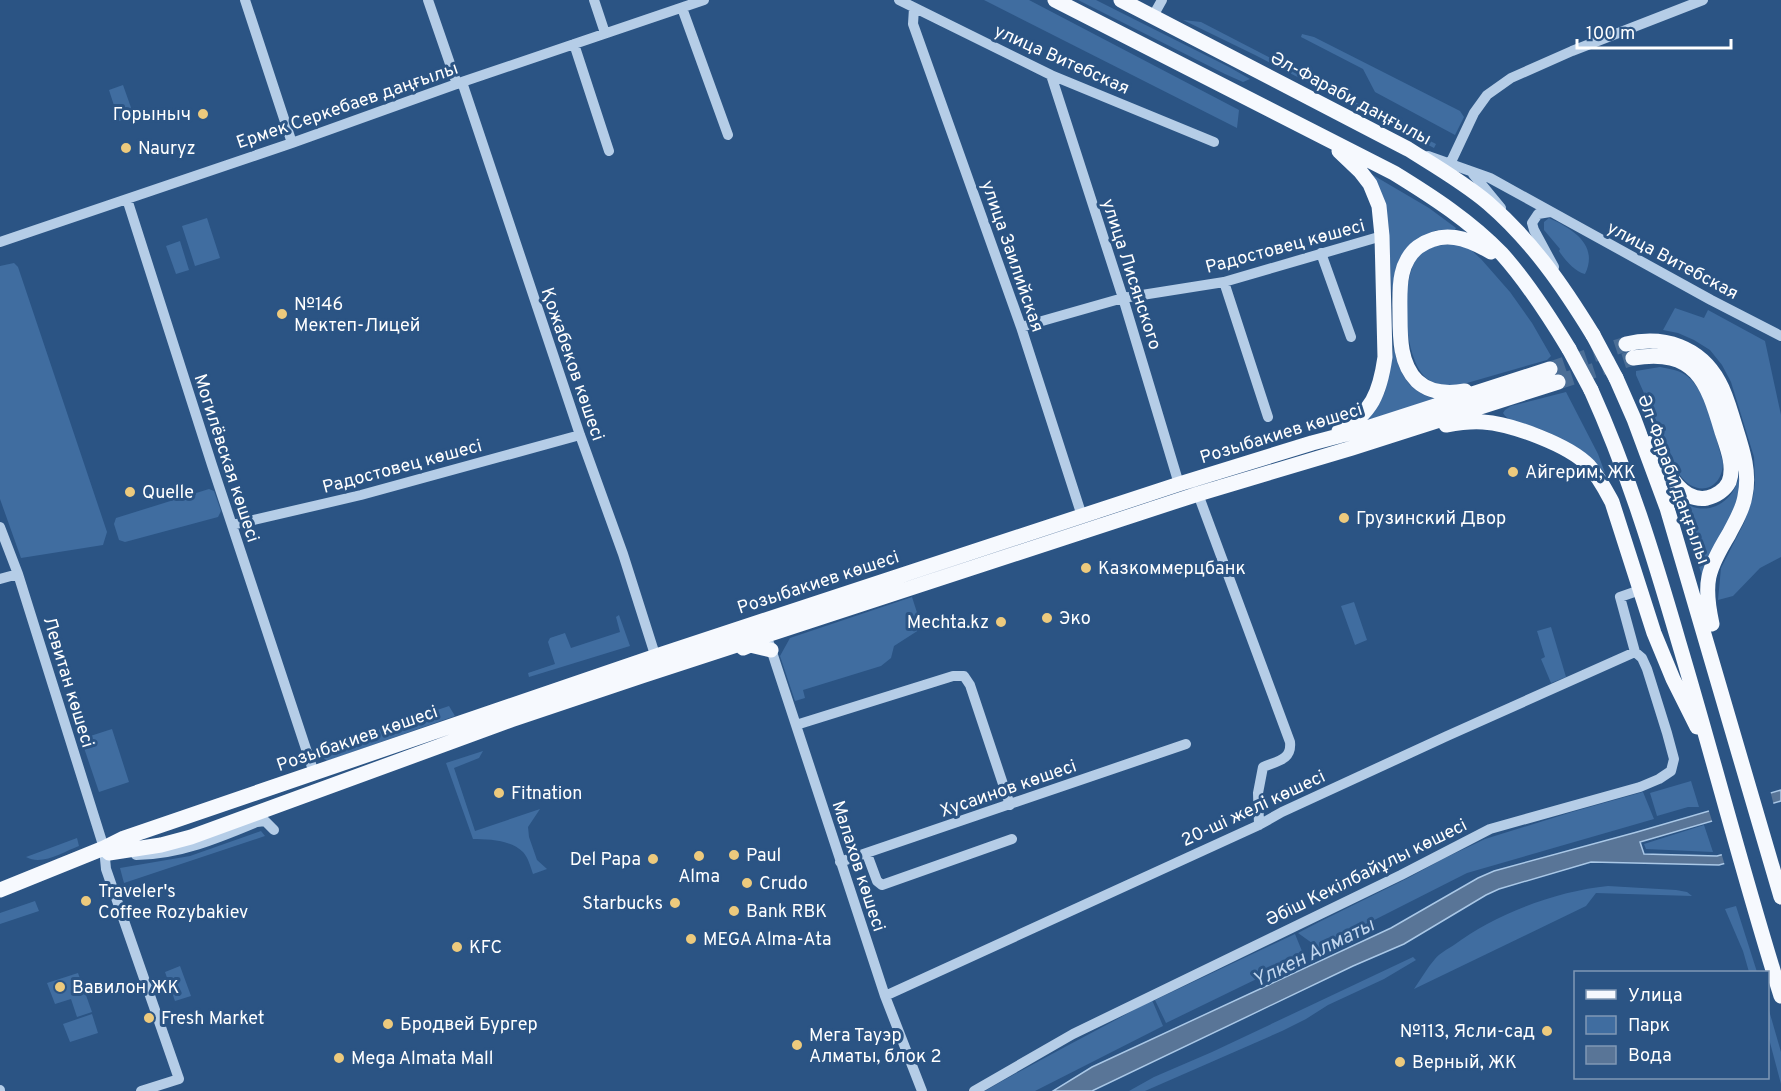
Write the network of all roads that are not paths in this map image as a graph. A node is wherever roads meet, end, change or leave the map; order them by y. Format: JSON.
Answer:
{"nodes":[{"id":1,"x":245,"y":0,"type":"edge"},
{"id":2,"x":428,"y":0,"type":"edge"},
{"id":3,"x":594,"y":0,"type":"edge"},
{"id":4,"x":704,"y":0,"type":"edge"},
{"id":5,"x":899,"y":0,"type":"edge"},
{"id":6,"x":1055,"y":0,"type":"edge"},
{"id":7,"x":1121,"y":0,"type":"edge"},
{"id":8,"x":1162,"y":0,"type":"edge"},
{"id":9,"x":1703,"y":0,"type":"edge"},
{"id":10,"x":1675,"y":5,"type":"edge"},
{"id":11,"x":682,"y":8,"type":"junction"},
{"id":12,"x":914,"y":8,"type":"junction"},
{"id":13,"x":1153,"y":16,"type":"junction"},
{"id":14,"x":605,"y":33,"type":"junction"},
{"id":15,"x":574,"y":44,"type":"junction"},
{"id":16,"x":1051,"y":75,"type":"junction"},
{"id":17,"x":459,"y":83,"type":"junction"},
{"id":18,"x":728,"y":135,"type":"dead end"},
{"id":19,"x":1326,"y":139,"type":"junction"},
{"id":20,"x":1214,"y":142,"type":"dead end"},
{"id":21,"x":292,"y":143,"type":"junction"},
{"id":22,"x":1408,"y":149,"type":"junction"},
{"id":23,"x":609,"y":151,"type":"dead end"},
{"id":24,"x":1452,"y":159,"type":"junction"},
{"id":25,"x":1470,"y":171,"type":"junction"},
{"id":26,"x":127,"y":199,"type":"junction"},
{"id":27,"x":1550,"y":212,"type":"junction"},
{"id":28,"x":1521,"y":234,"type":"junction"},
{"id":29,"x":1382,"y":236,"type":"junction"},
{"id":30,"x":0,"y":242,"type":"edge"},
{"id":31,"x":1321,"y":253,"type":"junction"},
{"id":32,"x":1524,"y":281,"type":"junction"},
{"id":33,"x":1224,"y":282,"type":"junction"},
{"id":34,"x":1123,"y":298,"type":"junction"},
{"id":35,"x":1570,"y":298,"type":"junction"},
{"id":36,"x":1021,"y":327,"type":"junction"},
{"id":37,"x":1781,"y":336,"type":"edge"},
{"id":38,"x":1351,"y":337,"type":"dead end"},
{"id":39,"x":1616,"y":378,"type":"junction"},
{"id":40,"x":1506,"y":383,"type":"junction"},
{"id":41,"x":1268,"y":417,"type":"dead end"},
{"id":42,"x":580,"y":435,"type":"junction"},
{"id":43,"x":1312,"y":443,"type":"junction"},
{"id":44,"x":1352,"y":448,"type":"junction"},
{"id":45,"x":1179,"y":484,"type":"junction"},
{"id":46,"x":1198,"y":494,"type":"junction"},
{"id":47,"x":1082,"y":516,"type":"junction"},
{"id":48,"x":232,"y":525,"type":"junction"},
{"id":49,"x":0,"y":527,"type":"edge"},
{"id":50,"x":18,"y":574,"type":"junction"},
{"id":51,"x":0,"y":579,"type":"edge"},
{"id":52,"x":1640,"y":590,"type":"junction"},
{"id":53,"x":764,"y":628,"type":"junction"},
{"id":54,"x":771,"y":650,"type":"junction"},
{"id":55,"x":1635,"y":652,"type":"junction"},
{"id":56,"x":658,"y":663,"type":"junction"},
{"id":57,"x":680,"y":664,"type":"junction"},
{"id":58,"x":796,"y":725,"type":"junction"},
{"id":59,"x":1186,"y":744,"type":"dead end"},
{"id":60,"x":1742,"y":759,"type":"junction"},
{"id":61,"x":1716,"y":766,"type":"junction"},
{"id":62,"x":314,"y":773,"type":"junction"},
{"id":63,"x":1010,"y":805,"type":"junction"},
{"id":64,"x":1259,"y":825,"type":"junction"},
{"id":65,"x":274,"y":830,"type":"dead end"},
{"id":66,"x":1012,"y":839,"type":"dead end"},
{"id":67,"x":106,"y":851,"type":"junction"},
{"id":68,"x":867,"y":854,"type":"junction"},
{"id":69,"x":840,"y":862,"type":"junction"},
{"id":70,"x":0,"y":890,"type":"edge"},
{"id":71,"x":1780,"y":892,"type":"edge"},
{"id":72,"x":1776,"y":980,"type":"junction"},
{"id":73,"x":885,"y":996,"type":"junction"},
{"id":74,"x":1781,"y":996,"type":"edge"},
{"id":75,"x":1781,"y":1003,"type":"edge"},
{"id":76,"x":141,"y":1091,"type":"edge"},
{"id":77,"x":922,"y":1091,"type":"edge"},
{"id":78,"x":974,"y":1091,"type":"edge"}],
"edges":[{"from":1,"to":21,"type":"street"},
{"from":2,"to":17,"type":"street","name":"Қожабеков көшесі"},
{"from":3,"to":14,"type":"street"},
{"from":4,"to":11,"type":"street","name":"Ермек Серкебаев даңғылы"},
{"from":5,"to":12,"type":"street","name":"улица Витебская"},
{"from":6,"to":19,"type":"main road"},
{"from":7,"to":13,"type":"main road","name":"Әл-Фараби даңғылы"},
{"from":8,"to":13,"type":"street"},
{"from":9,"to":10,"type":"street"},
{"from":10,"to":24,"type":"street"},
{"from":11,"to":14,"type":"street","name":"Ермек Серкебаев даңғылы"},
{"from":11,"to":18,"type":"street"},
{"from":12,"to":16,"type":"street","name":"улица Витебская"},
{"from":12,"to":36,"type":"street","name":"улица Заилийская"},
{"from":13,"to":22,"type":"main road","name":"Әл-Фараби даңғылы"},
{"from":14,"to":15,"type":"street","name":"Ермек Серкебаев даңғылы"},
{"from":15,"to":17,"type":"street","name":"Ермек Серкебаев даңғылы"},
{"from":15,"to":23,"type":"street"},
{"from":16,"to":20,"type":"street","name":"улица Витебская"},
{"from":16,"to":34,"type":"street","name":"улица Лисянского"},
{"from":17,"to":21,"type":"street","name":"Ермек Серкебаев даңғылы"},
{"from":17,"to":42,"type":"street","name":"Қожабеков көшесі"},
{"from":19,"to":29,"type":"main road"},
{"from":19,"to":32,"type":"main road"},
{"from":21,"to":26,"type":"street","name":"Ермек Серкебаев даңғылы"},
{"from":22,"to":24,"type":"street","name":"улица Витебская"},
{"from":22,"to":28,"type":"main road","name":"Әл-Фараби даңғылы"},
{"from":24,"to":25,"type":"street","name":"улица Витебская"},
{"from":25,"to":27,"type":"street","name":"улица Витебская"},
{"from":25,"to":28,"type":"street"},
{"from":26,"to":30,"type":"street","name":"Ермек Серкебаев даңғылы"},
{"from":26,"to":48,"type":"street","name":"Могилёвская көшесі"},
{"from":27,"to":35,"type":"street"},
{"from":27,"to":37,"type":"street","name":"улица Витебская"},
{"from":28,"to":35,"type":"main road","name":"Әл-Фараби даңғылы"},
{"from":29,"to":31,"type":"street","name":"Радостовец көшесі"},
{"from":29,"to":43,"type":"main road"},
{"from":31,"to":33,"type":"street","name":"Радостовец көшесі"},
{"from":31,"to":38,"type":"street"},
{"from":32,"to":40,"type":"main road"},
{"from":32,"to":61,"type":"main road","bridge":true},
{"from":33,"to":34,"type":"street","name":"Радостовец көшесі"},
{"from":33,"to":41,"type":"street"},
{"from":34,"to":36,"type":"street","name":"Радостовец көшесі"},
{"from":34,"to":45,"type":"street","name":"улица Лисянского"},
{"from":35,"to":39,"type":"main road","name":"Әл-Фараби даңғылы","bridge":true},
{"from":36,"to":47,"type":"street","name":"улица Заилийская"},
{"from":39,"to":60,"type":"main road","name":"Әл-Фараби даңғылы"},
{"from":39,"to":60,"type":"main road"},
{"from":40,"to":43,"type":"main road","name":"Розыбакиев көшесі"},
{"from":40,"to":44,"type":"main road","name":"Розыбакиев көшесі"},
{"from":42,"to":48,"type":"street","name":"Радостовец көшесі"},
{"from":42,"to":56,"type":"street","name":"Қожабеков көшесі"},
{"from":43,"to":45,"type":"main road","name":"Розыбакиев көшесі"},
{"from":44,"to":46,"type":"main road","name":"Розыбакиев көшесі"},
{"from":44,"to":52,"type":"main road"},
{"from":45,"to":47,"type":"main road","name":"Розыбакиев көшесі"},
{"from":46,"to":53,"type":"main road","name":"Розыбакиев көшесі"},
{"from":46,"to":64,"type":"street"},
{"from":47,"to":53,"type":"main road","name":"Розыбакиев көшесі"},
{"from":48,"to":62,"type":"street","name":"Могилёвская көшесі"},
{"from":49,"to":50,"type":"street","name":"Левитан көшесі"},
{"from":50,"to":51,"type":"street"},
{"from":50,"to":67,"type":"street","name":"Левитан көшесі"},
{"from":52,"to":55,"type":"street","name":"Әбіш Кекілбайұлы көшесі"},
{"from":52,"to":61,"type":"main road"},
{"from":53,"to":54,"type":"street","name":"Малахов көшесі"},
{"from":53,"to":56,"type":"main road","name":"Розыбакиев көшесі"},
{"from":53,"to":57,"type":"main road","name":"Розыбакиев көшесі"},
{"from":54,"to":57,"type":"main road"},
{"from":54,"to":58,"type":"street","name":"Малахов көшесі"},
{"from":55,"to":64,"type":"street","name":"20-ші желі көшесі"},
{"from":55,"to":78,"type":"street","name":"Әбіш Кекілбайұлы көшесі"},
{"from":56,"to":57,"type":"main road","name":"Розыбакиев көшесі"},
{"from":56,"to":62,"type":"main road","name":"Розыбакиев көшесі"},
{"from":56,"to":67,"type":"main road","name":"Розыбакиев көшесі"},
{"from":58,"to":63,"type":"street"},
{"from":58,"to":69,"type":"street","name":"Малахов көшесі"},
{"from":59,"to":63,"type":"street","name":"Хусаинов көшесі"},
{"from":60,"to":71,"type":"main road","name":"Әл-Фараби даңғылы"},
{"from":61,"to":72,"type":"main road"},
{"from":62,"to":67,"type":"main road","name":"Розыбакиев көшесі"},
{"from":63,"to":68,"type":"street","name":"Хусаинов көшесі"},
{"from":64,"to":73,"type":"street","name":"20-ші желі көшесі"},
{"from":65,"to":67,"type":"street"},
{"from":66,"to":68,"type":"street"},
{"from":67,"to":70,"type":"main road","name":"Розыбакиев көшесі"},
{"from":67,"to":76,"type":"street","name":"Левитан көшесі"},
{"from":68,"to":69,"type":"street","name":"Хусаинов көшесі"},
{"from":69,"to":73,"type":"street","name":"Малахов көшесі"},
{"from":72,"to":74,"type":"main road"},
{"from":72,"to":75,"type":"street"},
{"from":73,"to":77,"type":"street","name":"Малахов көшесі"}]}
